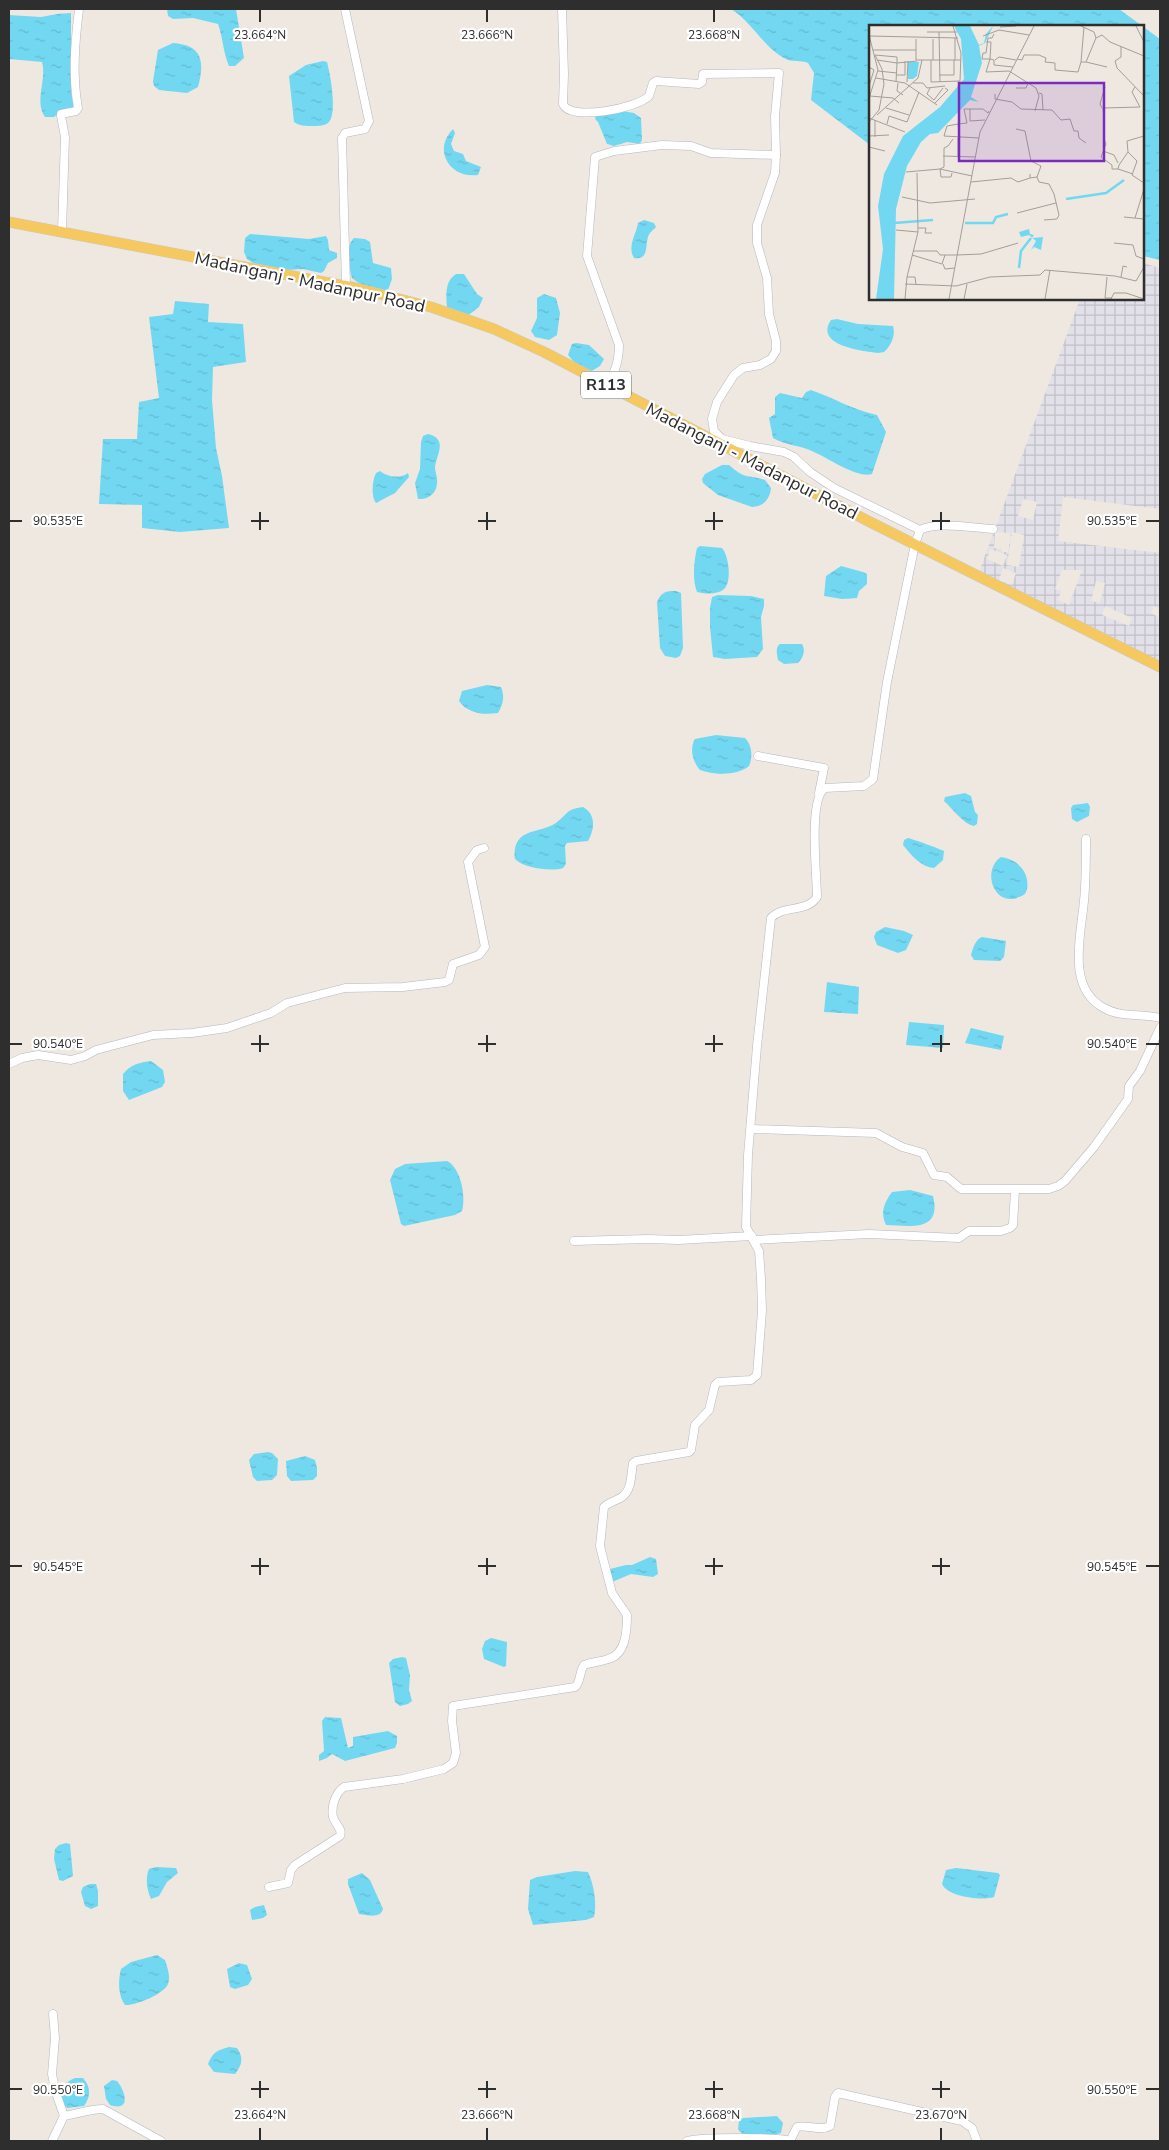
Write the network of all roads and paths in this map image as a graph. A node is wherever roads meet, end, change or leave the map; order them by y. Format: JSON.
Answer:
{"nodes":[{"id":1,"x":79,"y":9,"type":"edge"},
{"id":2,"x":346,"y":9,"type":"edge"},
{"id":3,"x":562,"y":9,"type":"edge"},
{"id":4,"x":776,"y":155,"type":"junction"},
{"id":5,"x":9,"y":222,"type":"edge"},
{"id":6,"x":62,"y":231,"type":"junction"},
{"id":7,"x":346,"y":285,"type":"junction"},
{"id":8,"x":606,"y":385,"type":"junction"},
{"id":9,"x":994,"y":529,"type":"dead end"},
{"id":10,"x":920,"y":530,"type":"junction"},
{"id":11,"x":915,"y":544,"type":"junction"},
{"id":12,"x":1160,"y":667,"type":"edge"},
{"id":13,"x":758,"y":756,"type":"dead end"},
{"id":14,"x":819,"y":794,"type":"junction"},
{"id":15,"x":1086,"y":839,"type":"dead end"},
{"id":16,"x":484,"y":848,"type":"dead end"},
{"id":17,"x":1160,"y":1018,"type":"edge"},
{"id":18,"x":1160,"y":1028,"type":"edge"},
{"id":19,"x":9,"y":1064,"type":"edge"},
{"id":20,"x":752,"y":1129,"type":"junction"},
{"id":21,"x":1015,"y":1190,"type":"junction"},
{"id":22,"x":753,"y":1238,"type":"junction"},
{"id":23,"x":574,"y":1241,"type":"dead end"},
{"id":24,"x":269,"y":1887,"type":"dead end"},
{"id":25,"x":53,"y":2014,"type":"dead end"},
{"id":26,"x":64,"y":2116,"type":"junction"},
{"id":27,"x":151,"y":2138,"type":"edge"},
{"id":28,"x":52,"y":2141,"type":"edge"},
{"id":29,"x":161,"y":2141,"type":"edge"},
{"id":30,"x":687,"y":2141,"type":"edge"},
{"id":31,"x":790,"y":2141,"type":"edge"},
{"id":32,"x":977,"y":2141,"type":"edge"}],
"edges":[{"from":1,"to":6,"type":"street"},
{"from":2,"to":7,"type":"street"},
{"from":3,"to":4,"type":"street"},
{"from":4,"to":8,"type":"street"},
{"from":4,"to":10,"type":"street"},
{"from":5,"to":6,"type":"main road","name":"Madanganj - Madanpur Road","number":"R113"},
{"from":6,"to":7,"type":"main road","name":"Madanganj - Madanpur Road","number":"R113"},
{"from":7,"to":8,"type":"main road","name":"Madanganj - Madanpur Road","number":"R113"},
{"from":8,"to":11,"type":"main road","name":"Madanganj - Madanpur Road","number":"R113"},
{"from":9,"to":10,"type":"street"},
{"from":10,"to":11,"type":"street"},
{"from":11,"to":12,"type":"main road","name":"Madanganj - Madanpur Road","number":"R113"},
{"from":11,"to":14,"type":"street"},
{"from":13,"to":14,"type":"street"},
{"from":14,"to":20,"type":"street"},
{"from":15,"to":17,"type":"street"},
{"from":16,"to":19,"type":"street"},
{"from":18,"to":21,"type":"street"},
{"from":20,"to":21,"type":"street"},
{"from":20,"to":22,"type":"street"},
{"from":21,"to":22,"type":"street"},
{"from":22,"to":23,"type":"street"},
{"from":22,"to":24,"type":"street"},
{"from":25,"to":26,"type":"street"},
{"from":26,"to":27,"type":"street"},
{"from":26,"to":28,"type":"street"},
{"from":27,"to":29,"type":"street"},
{"from":30,"to":31,"type":"street"},
{"from":31,"to":32,"type":"street"}]}
